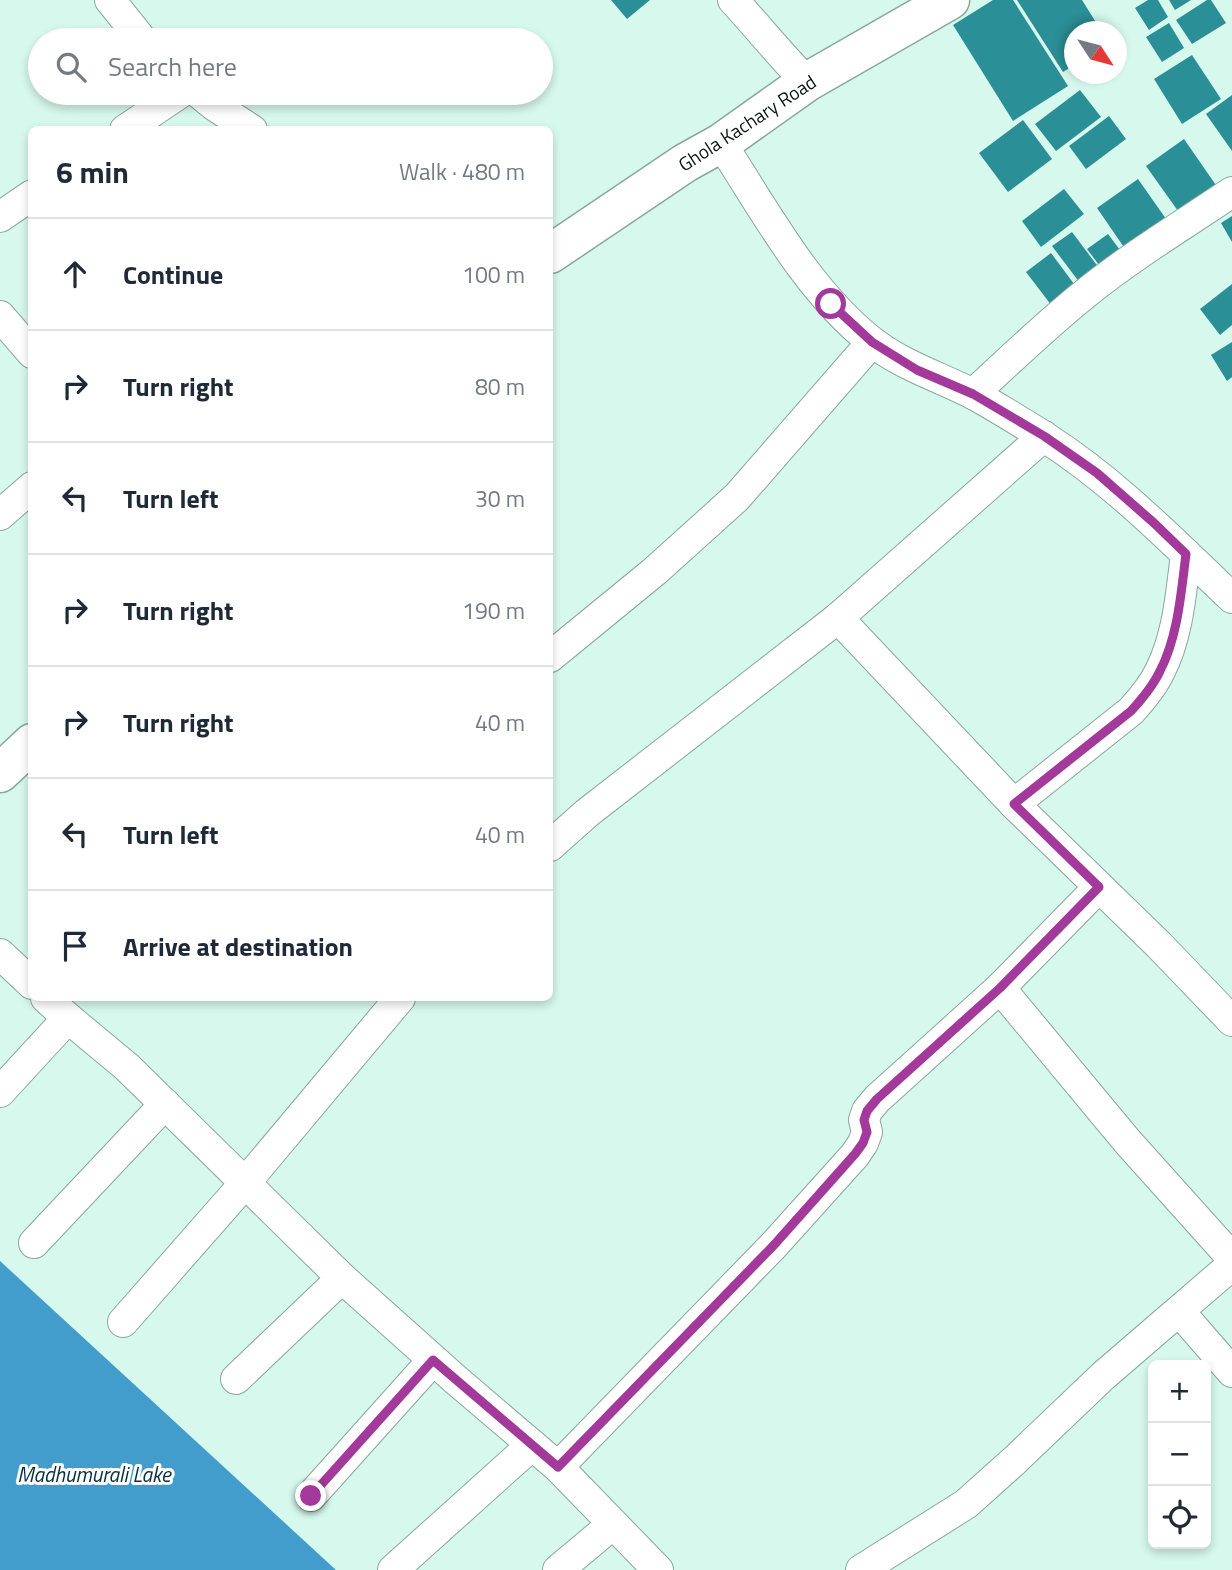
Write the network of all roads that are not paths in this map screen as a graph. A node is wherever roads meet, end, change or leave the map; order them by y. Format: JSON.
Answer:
{"nodes":[{"id":1,"x":110,"y":0,"type":"edge"},
{"id":2,"x":733,"y":0,"type":"edge"},
{"id":3,"x":933,"y":4,"type":"edge"},
{"id":4,"x":132,"y":28,"type":"edge"},
{"id":5,"x":807,"y":82,"type":"junction"},
{"id":6,"x":162,"y":105,"type":"edge"},
{"id":7,"x":214,"y":105,"type":"edge"},
{"id":8,"x":131,"y":126,"type":"edge"},
{"id":9,"x":246,"y":126,"type":"edge"},
{"id":10,"x":721,"y":143,"type":"junction"},
{"id":11,"x":1232,"y":192,"type":"edge"},
{"id":12,"x":28,"y":198,"type":"edge"},
{"id":13,"x":0,"y":217,"type":"edge"},
{"id":14,"x":553,"y":252,"type":"edge"},
{"id":15,"x":0,"y":316,"type":"edge"},
{"id":16,"x":872,"y":342,"type":"junction"},
{"id":17,"x":28,"y":348,"type":"edge"},
{"id":18,"x":973,"y":394,"type":"junction"},
{"id":19,"x":1044,"y":436,"type":"junction"},
{"id":20,"x":28,"y":490,"type":"edge"},
{"id":21,"x":0,"y":515,"type":"edge"},
{"id":22,"x":1186,"y":554,"type":"junction"},
{"id":23,"x":1232,"y":598,"type":"edge"},
{"id":24,"x":838,"y":618,"type":"junction"},
{"id":25,"x":553,"y":655,"type":"edge"},
{"id":26,"x":28,"y":747,"type":"edge"},
{"id":27,"x":0,"y":773,"type":"edge"},
{"id":28,"x":1014,"y":804,"type":"junction"},
{"id":29,"x":553,"y":843,"type":"edge"},
{"id":30,"x":1099,"y":887,"type":"junction"},
{"id":31,"x":0,"y":954,"type":"edge"},
{"id":32,"x":28,"y":980,"type":"edge"},
{"id":33,"x":1000,"y":988,"type":"junction"},
{"id":34,"x":49,"y":1001,"type":"edge"},
{"id":35,"x":397,"y":1001,"type":"edge"},
{"id":36,"x":68,"y":1018,"type":"junction"},
{"id":37,"x":1232,"y":1021,"type":"edge"},
{"id":38,"x":0,"y":1092,"type":"edge"},
{"id":39,"x":165,"y":1104,"type":"junction"},
{"id":40,"x":245,"y":1183,"type":"junction"},
{"id":41,"x":34,"y":1243,"type":"dead end"},
{"id":42,"x":1232,"y":1258,"type":"edge"},
{"id":43,"x":1232,"y":1265,"type":"edge"},
{"id":44,"x":342,"y":1278,"type":"junction"},
{"id":45,"x":1179,"y":1311,"type":"junction"},
{"id":46,"x":123,"y":1322,"type":"dead end"},
{"id":47,"x":433,"y":1360,"type":"junction"},
{"id":48,"x":1232,"y":1372,"type":"edge"},
{"id":49,"x":236,"y":1379,"type":"dead end"},
{"id":50,"x":532,"y":1445,"type":"junction"},
{"id":51,"x":558,"y":1467,"type":"junction"},
{"id":52,"x":311,"y":1496,"type":"dead end"},
{"id":53,"x":613,"y":1524,"type":"junction"},
{"id":54,"x":393,"y":1570,"type":"edge"},
{"id":55,"x":558,"y":1570,"type":"edge"},
{"id":56,"x":658,"y":1570,"type":"edge"},
{"id":57,"x":861,"y":1570,"type":"edge"}],
"edges":[{"from":1,"to":4,"type":"street"},
{"from":2,"to":5,"type":"street"},
{"from":3,"to":5,"type":"street","name":"Ghola Kachary Road"},
{"from":5,"to":10,"type":"street","name":"Ghola Kachary Road"},
{"from":6,"to":8,"type":"street"},
{"from":7,"to":9,"type":"street"},
{"from":10,"to":14,"type":"street","name":"Ghola Kachary Road"},
{"from":10,"to":16,"type":"street"},
{"from":11,"to":18,"type":"street"},
{"from":12,"to":13,"type":"street"},
{"from":15,"to":17,"type":"street"},
{"from":16,"to":18,"type":"street"},
{"from":16,"to":25,"type":"street"},
{"from":18,"to":19,"type":"street"},
{"from":19,"to":22,"type":"street"},
{"from":19,"to":24,"type":"street"},
{"from":20,"to":21,"type":"street"},
{"from":22,"to":23,"type":"street"},
{"from":22,"to":28,"type":"street"},
{"from":24,"to":28,"type":"street"},
{"from":24,"to":29,"type":"street"},
{"from":26,"to":27,"type":"street"},
{"from":28,"to":30,"type":"street"},
{"from":30,"to":33,"type":"street"},
{"from":30,"to":37,"type":"street"},
{"from":31,"to":32,"type":"street"},
{"from":33,"to":42,"type":"street"},
{"from":33,"to":51,"type":"street"},
{"from":34,"to":36,"type":"street"},
{"from":35,"to":40,"type":"street"},
{"from":36,"to":38,"type":"street"},
{"from":36,"to":39,"type":"street"},
{"from":39,"to":40,"type":"street"},
{"from":39,"to":41,"type":"street"},
{"from":40,"to":44,"type":"street"},
{"from":40,"to":46,"type":"street"},
{"from":43,"to":45,"type":"street"},
{"from":44,"to":47,"type":"street"},
{"from":44,"to":49,"type":"street"},
{"from":45,"to":48,"type":"street"},
{"from":45,"to":57,"type":"street"},
{"from":47,"to":50,"type":"street"},
{"from":47,"to":52,"type":"street"},
{"from":50,"to":51,"type":"street"},
{"from":50,"to":54,"type":"street"},
{"from":51,"to":53,"type":"street"},
{"from":53,"to":55,"type":"street"},
{"from":53,"to":56,"type":"street"}]}
